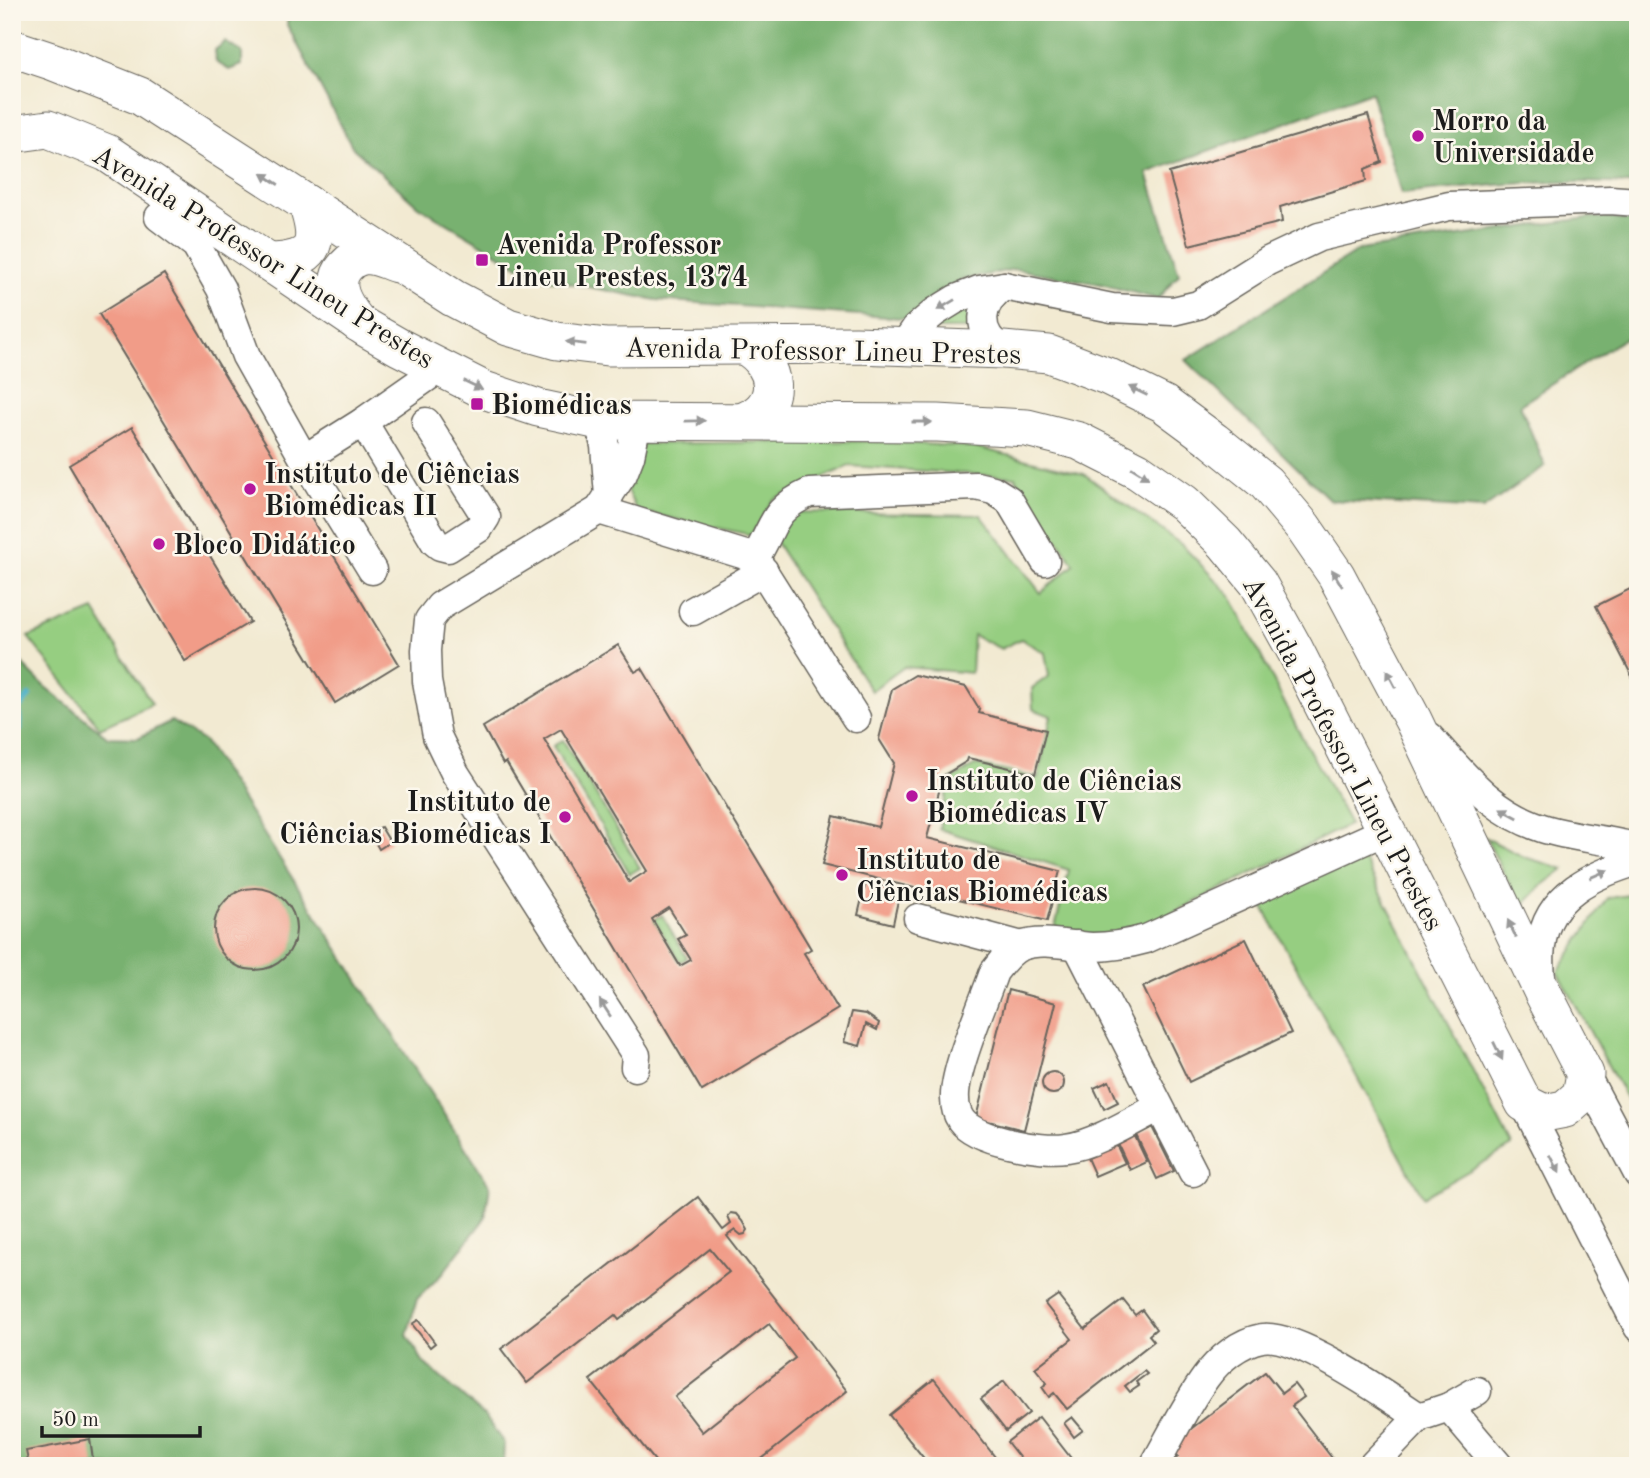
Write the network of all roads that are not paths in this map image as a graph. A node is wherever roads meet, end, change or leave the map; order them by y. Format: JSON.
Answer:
{"nodes":[{"id":1,"x":12,"y":48,"type":"edge"},
{"id":2,"x":12,"y":134,"type":"edge"},
{"id":3,"x":1638,"y":202,"type":"edge"},
{"id":4,"x":307,"y":204,"type":"junction"},
{"id":5,"x":159,"y":217,"type":"dead end"},
{"id":6,"x":269,"y":262,"type":"junction"},
{"id":7,"x":402,"y":265,"type":"junction"},
{"id":8,"x":1004,"y":286,"type":"junction"},
{"id":9,"x":358,"y":323,"type":"junction"},
{"id":10,"x":815,"y":346,"type":"junction"},
{"id":11,"x":746,"y":347,"type":"junction"},
{"id":12,"x":903,"y":347,"type":"junction"},
{"id":13,"x":1003,"y":350,"type":"junction"},
{"id":14,"x":440,"y":368,"type":"junction"},
{"id":15,"x":746,"y":420,"type":"junction"},
{"id":16,"x":599,"y":421,"type":"junction"},
{"id":17,"x":812,"y":421,"type":"junction"},
{"id":18,"x":363,"y":422,"type":"junction"},
{"id":19,"x":426,"y":422,"type":"dead end"},
{"id":20,"x":637,"y":422,"type":"junction"},
{"id":21,"x":304,"y":459,"type":"junction"},
{"id":22,"x":604,"y":503,"type":"junction"},
{"id":23,"x":1045,"y":562,"type":"dead end"},
{"id":24,"x":760,"y":565,"type":"junction"},
{"id":25,"x":372,"y":570,"type":"dead end"},
{"id":26,"x":693,"y":611,"type":"dead end"},
{"id":27,"x":856,"y":718,"type":"dead end"},
{"id":28,"x":1413,"y":720,"type":"junction"},
{"id":29,"x":1387,"y":830,"type":"junction"},
{"id":30,"x":1638,"y":848,"type":"edge"},
{"id":31,"x":1638,"y":861,"type":"edge"},
{"id":32,"x":918,"y":918,"type":"dead end"},
{"id":33,"x":1077,"y":945,"type":"junction"},
{"id":34,"x":1022,"y":946,"type":"junction"},
{"id":35,"x":1542,"y":991,"type":"junction"},
{"id":36,"x":635,"y":1067,"type":"dead end"},
{"id":37,"x":1585,"y":1074,"type":"junction"},
{"id":38,"x":1524,"y":1103,"type":"junction"},
{"id":39,"x":1159,"y":1107,"type":"junction"},
{"id":40,"x":1193,"y":1172,"type":"dead end"},
{"id":41,"x":1638,"y":1174,"type":"edge"},
{"id":42,"x":1638,"y":1327,"type":"edge"},
{"id":43,"x":1477,"y":1391,"type":"dead end"},
{"id":44,"x":1449,"y":1407,"type":"junction"},
{"id":45,"x":1419,"y":1418,"type":"junction"},
{"id":46,"x":1154,"y":1466,"type":"edge"},
{"id":47,"x":1372,"y":1466,"type":"edge"},
{"id":48,"x":1499,"y":1466,"type":"edge"}],
"edges":[{"from":4,"to":1,"type":"main road","name":"Avenida Professor Lineu Prestes","one_way":true},
{"from":2,"to":6,"type":"main road","name":"Avenida Professor Lineu Prestes"},
{"from":3,"to":8,"type":"street"},
{"from":4,"to":6,"type":"main road"},
{"from":4,"to":7,"type":"main road","name":"Avenida Professor Lineu Prestes"},
{"from":5,"to":21,"type":"street"},
{"from":6,"to":9,"type":"main road","name":"Avenida Professor Lineu Prestes"},
{"from":7,"to":9,"type":"main road"},
{"from":11,"to":7,"type":"main road","name":"Avenida Professor Lineu Prestes","one_way":true},
{"from":8,"to":12,"type":"street","one_way":true},
{"from":8,"to":13,"type":"street"},
{"from":9,"to":14,"type":"main road","name":"Avenida Professor Lineu Prestes"},
{"from":10,"to":11,"type":"main road","name":"Avenida Professor Lineu Prestes"},
{"from":10,"to":12,"type":"main road","name":"Avenida Professor Lineu Prestes"},
{"from":10,"to":17,"type":"main road"},
{"from":11,"to":15,"type":"main road"},
{"from":12,"to":13,"type":"main road","name":"Avenida Professor Lineu Prestes"},
{"from":28,"to":13,"type":"main road","name":"Avenida Professor Lineu Prestes","one_way":true},
{"from":14,"to":16,"type":"main road","name":"Avenida Professor Lineu Prestes","one_way":true},
{"from":14,"to":18,"type":"street"},
{"from":15,"to":17,"type":"main road","name":"Avenida Professor Lineu Prestes"},
{"from":20,"to":15,"type":"main road","name":"Avenida Professor Lineu Prestes","one_way":true},
{"from":16,"to":20,"type":"main road","name":"Avenida Professor Lineu Prestes"},
{"from":16,"to":22,"type":"street"},
{"from":17,"to":29,"type":"main road","name":"Avenida Professor Lineu Prestes","one_way":true},
{"from":18,"to":19,"type":"street"},
{"from":18,"to":21,"type":"street"},
{"from":20,"to":22,"type":"street"},
{"from":21,"to":25,"type":"street"},
{"from":22,"to":24,"type":"street"},
{"from":36,"to":22,"type":"street","one_way":true},
{"from":23,"to":24,"type":"street"},
{"from":24,"to":26,"type":"street"},
{"from":24,"to":27,"type":"street"},
{"from":30,"to":28,"type":"street","one_way":true},
{"from":35,"to":28,"type":"main road","name":"Avenida Professor Lineu Prestes","one_way":true},
{"from":29,"to":33,"type":"street"},
{"from":29,"to":38,"type":"main road","name":"Avenida Professor Lineu Prestes","one_way":true},
{"from":35,"to":31,"type":"street","one_way":true},
{"from":32,"to":34,"type":"street"},
{"from":33,"to":34,"type":"street"},
{"from":33,"to":39,"type":"street"},
{"from":34,"to":39,"type":"street"},
{"from":35,"to":37,"type":"main road","name":"Avenida Professor Lineu Prestes"},
{"from":37,"to":38,"type":"main road"},
{"from":37,"to":41,"type":"street","name":"Avenida Professor Lineu Prestes"},
{"from":38,"to":42,"type":"street","name":"Avenida Professor Lineu Prestes","one_way":true},
{"from":39,"to":40,"type":"street"},
{"from":43,"to":44,"type":"street"},
{"from":44,"to":45,"type":"street"},
{"from":44,"to":48,"type":"street"},
{"from":45,"to":46,"type":"street"},
{"from":45,"to":47,"type":"street"}]}
